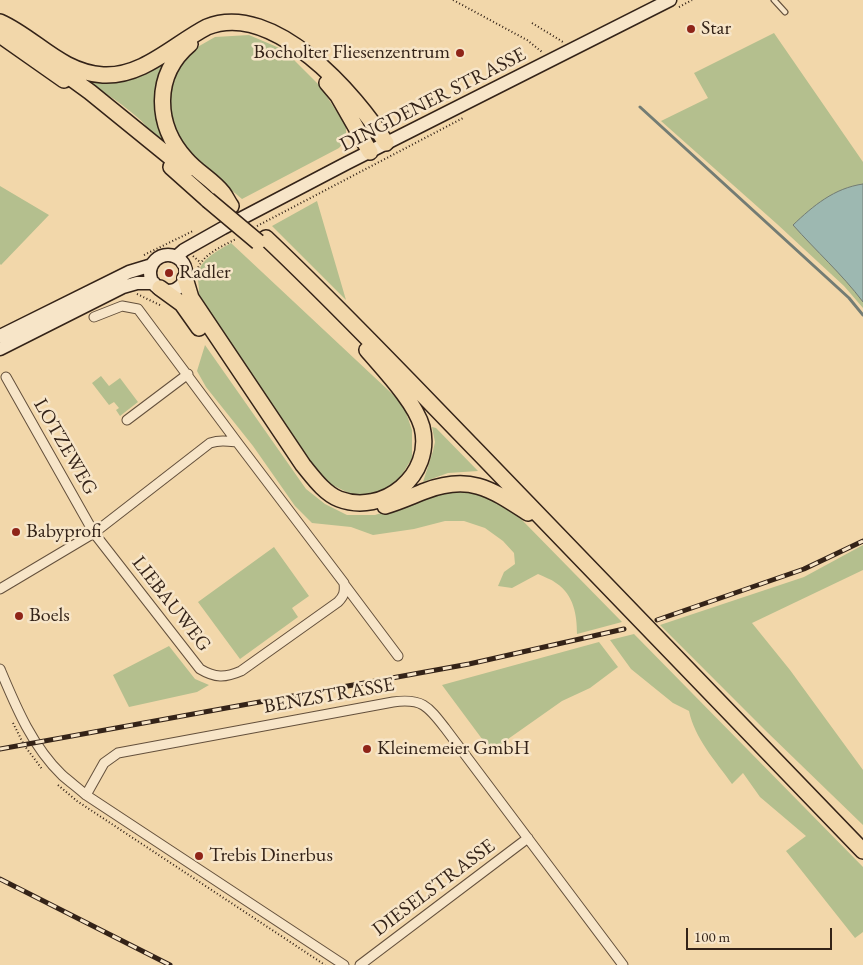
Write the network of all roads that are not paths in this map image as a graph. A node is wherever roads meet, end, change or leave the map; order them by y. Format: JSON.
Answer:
{"nodes":[{"id":1,"x":774,"y":0,"type":"edge"},
{"id":2,"x":673,"y":4,"type":"edge"},
{"id":3,"x":785,"y":12,"type":"dead end"},
{"id":4,"x":0,"y":23,"type":"edge"},
{"id":5,"x":0,"y":35,"type":"edge"},
{"id":6,"x":386,"y":143,"type":"junction"},
{"id":7,"x":370,"y":152,"type":"junction"},
{"id":8,"x":216,"y":196,"type":"junction"},
{"id":9,"x":260,"y":236,"type":"junction"},
{"id":10,"x":152,"y":265,"type":"junction"},
{"id":11,"x":186,"y":270,"type":"junction"},
{"id":12,"x":157,"y":286,"type":"junction"},
{"id":13,"x":94,"y":318,"type":"dead end"},
{"id":14,"x":0,"y":336,"type":"edge"},
{"id":15,"x":363,"y":345,"type":"junction"},
{"id":16,"x":0,"y":349,"type":"edge"},
{"id":17,"x":188,"y":374,"type":"junction"},
{"id":18,"x":6,"y":377,"type":"dead end"},
{"id":19,"x":127,"y":420,"type":"dead end"},
{"id":20,"x":237,"y":442,"type":"junction"},
{"id":21,"x":528,"y":513,"type":"junction"},
{"id":22,"x":94,"y":533,"type":"junction"},
{"id":23,"x":344,"y":584,"type":"junction"},
{"id":24,"x":0,"y":589,"type":"edge"},
{"id":25,"x":620,"y":600,"type":"junction"},
{"id":26,"x":398,"y":656,"type":"dead end"},
{"id":27,"x":0,"y":669,"type":"edge"},
{"id":28,"x":86,"y":795,"type":"junction"},
{"id":29,"x":528,"y":838,"type":"junction"},
{"id":30,"x":863,"y":851,"type":"edge"},
{"id":31,"x":344,"y":965,"type":"edge"},
{"id":32,"x":360,"y":965,"type":"edge"},
{"id":33,"x":623,"y":965,"type":"edge"}],
"edges":[{"from":1,"to":3,"type":"lane"},
{"from":2,"to":6,"type":"main road","name":"DINGDENER STRASSE"},
{"from":4,"to":6,"type":"highway"},
{"from":4,"to":8,"type":"highway"},
{"from":5,"to":8,"type":"highway"},
{"from":6,"to":7,"type":"main road","name":"DINGDENER STRASSE"},
{"from":7,"to":8,"type":"highway"},
{"from":7,"to":11,"type":"main road","name":"DINGDENER STRASSE"},
{"from":8,"to":9,"type":"highway","bridge":true},
{"from":8,"to":9,"type":"highway"},
{"from":9,"to":15,"type":"highway"},
{"from":9,"to":25,"type":"highway"},
{"from":10,"to":11,"type":"main road"},
{"from":10,"to":12,"type":"main road"},
{"from":10,"to":14,"type":"main road"},
{"from":11,"to":12,"type":"main road","name":"DINGDENER STRASSE"},
{"from":11,"to":15,"type":"highway"},
{"from":12,"to":16,"type":"main road","name":"DINGDENER STRASSE"},
{"from":12,"to":21,"type":"highway"},
{"from":13,"to":17,"type":"street"},
{"from":15,"to":21,"type":"highway"},
{"from":17,"to":19,"type":"street"},
{"from":17,"to":20,"type":"street"},
{"from":18,"to":22,"type":"street","name":"LOTZEWEG"},
{"from":20,"to":22,"type":"street"},
{"from":20,"to":23,"type":"street"},
{"from":21,"to":25,"type":"highway"},
{"from":22,"to":23,"type":"street","name":"LIEBAUWEG"},
{"from":22,"to":24,"type":"street"},
{"from":23,"to":26,"type":"street"},
{"from":25,"to":30,"type":"highway"},
{"from":27,"to":28,"type":"street"},
{"from":28,"to":29,"type":"street","name":"BENZSTRASSE"},
{"from":28,"to":31,"type":"street"},
{"from":29,"to":32,"type":"street","name":"DIESELSTRASSE"},
{"from":29,"to":33,"type":"street","name":"BENZSTRASSE"}]}
